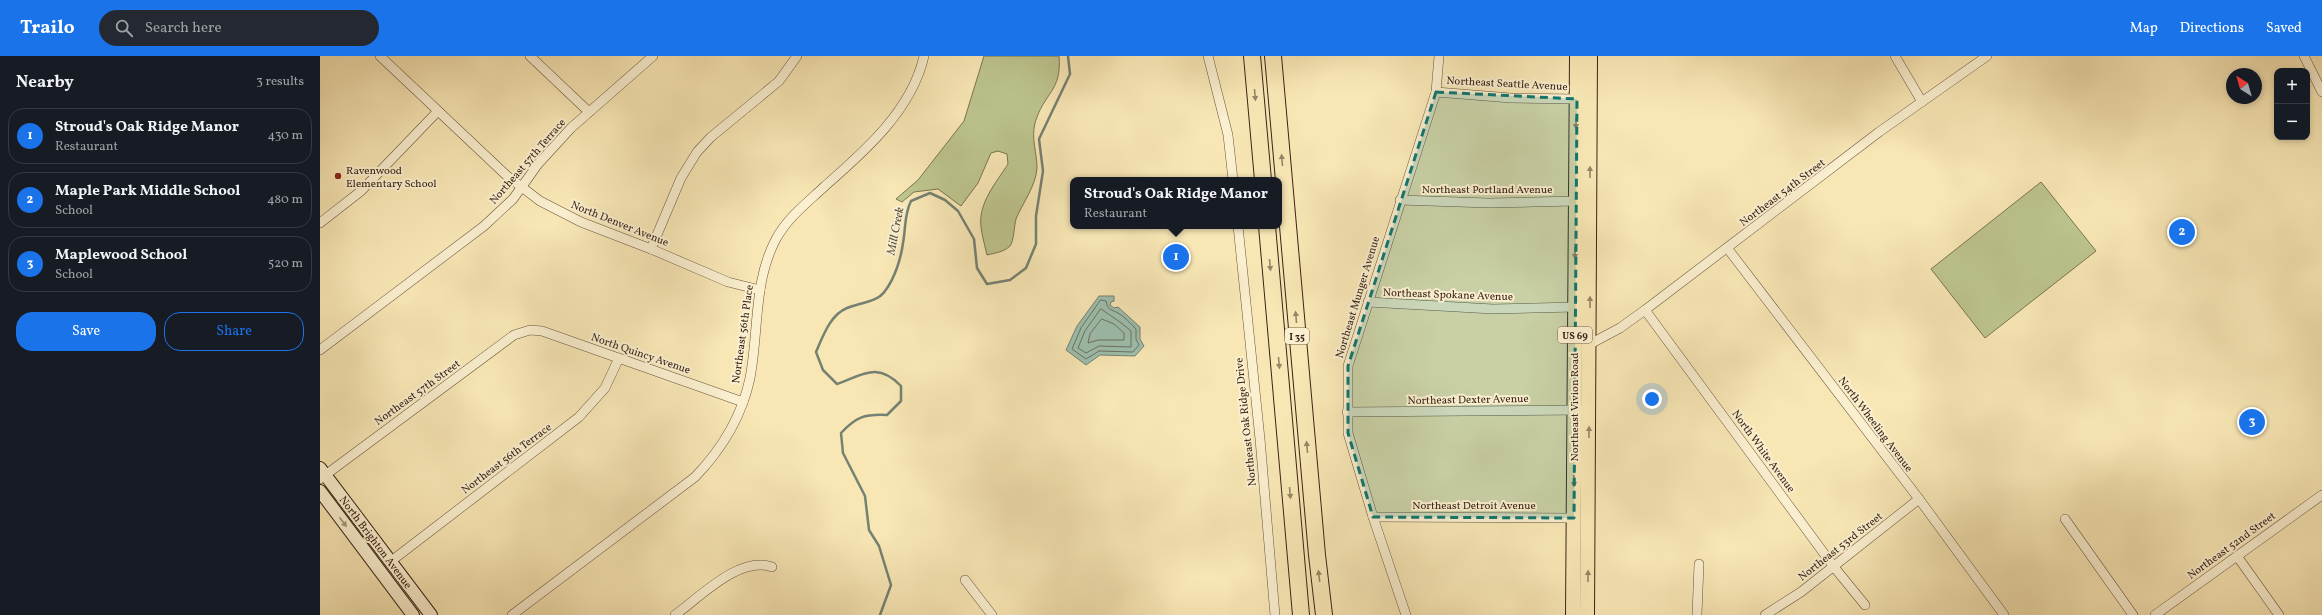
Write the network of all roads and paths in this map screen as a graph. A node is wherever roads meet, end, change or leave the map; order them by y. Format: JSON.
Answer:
{"nodes":[{"id":1,"x":380,"y":56,"type":"edge"},
{"id":2,"x":530,"y":56,"type":"edge"},
{"id":3,"x":653,"y":56,"type":"edge"},
{"id":4,"x":797,"y":56,"type":"edge"},
{"id":5,"x":924,"y":56,"type":"edge"},
{"id":6,"x":1208,"y":56,"type":"edge"},
{"id":7,"x":1252,"y":56,"type":"edge"},
{"id":8,"x":1273,"y":56,"type":"edge"},
{"id":9,"x":1439,"y":56,"type":"edge"},
{"id":10,"x":1577,"y":56,"type":"edge"},
{"id":11,"x":1590,"y":56,"type":"edge"},
{"id":12,"x":1895,"y":56,"type":"edge"},
{"id":13,"x":1987,"y":56,"type":"edge"},
{"id":14,"x":2304,"y":56,"type":"edge"},
{"id":15,"x":1436,"y":92,"type":"junction"},
{"id":16,"x":2322,"y":92,"type":"edge"},
{"id":17,"x":1577,"y":99,"type":"junction"},
{"id":18,"x":1922,"y":102,"type":"junction"},
{"id":19,"x":438,"y":111,"type":"junction"},
{"id":20,"x":589,"y":112,"type":"junction"},
{"id":21,"x":1233,"y":177,"type":"edge"},
{"id":22,"x":1263,"y":177,"type":"edge"},
{"id":23,"x":522,"y":189,"type":"junction"},
{"id":24,"x":1400,"y":200,"type":"junction"},
{"id":25,"x":1575,"y":201,"type":"junction"},
{"id":26,"x":320,"y":223,"type":"edge"},
{"id":27,"x":1238,"y":229,"type":"edge"},
{"id":28,"x":1267,"y":229,"type":"edge"},
{"id":29,"x":651,"y":249,"type":"junction"},
{"id":30,"x":1728,"y":249,"type":"junction"},
{"id":31,"x":760,"y":290,"type":"junction"},
{"id":32,"x":1368,"y":302,"type":"junction"},
{"id":33,"x":1575,"y":307,"type":"junction"},
{"id":34,"x":1645,"y":310,"type":"junction"},
{"id":35,"x":530,"y":330,"type":"joint"},
{"id":36,"x":1590,"y":344,"type":"junction"},
{"id":37,"x":320,"y":350,"type":"edge"},
{"id":38,"x":619,"y":358,"type":"junction"},
{"id":39,"x":743,"y":402,"type":"junction"},
{"id":40,"x":1589,"y":409,"type":"junction"},
{"id":41,"x":1574,"y":410,"type":"junction"},
{"id":42,"x":1347,"y":412,"type":"junction"},
{"id":43,"x":322,"y":474,"type":"edge"},
{"id":44,"x":320,"y":491,"type":"edge"},
{"id":45,"x":2322,"y":495,"type":"edge"},
{"id":46,"x":1919,"y":499,"type":"junction"},
{"id":47,"x":1373,"y":517,"type":"junction"},
{"id":48,"x":1574,"y":518,"type":"junction"},
{"id":49,"x":2065,"y":519,"type":"dead end"},
{"id":50,"x":2237,"y":556,"type":"junction"},
{"id":51,"x":390,"y":562,"type":"junction"},
{"id":52,"x":1699,"y":564,"type":"dead end"},
{"id":53,"x":1834,"y":566,"type":"junction"},
{"id":54,"x":772,"y":567,"type":"dead end"},
{"id":55,"x":965,"y":580,"type":"dead end"},
{"id":56,"x":1866,"y":605,"type":"dead end"},
{"id":57,"x":1776,"y":613,"type":"edge"},
{"id":58,"x":413,"y":615,"type":"edge"},
{"id":59,"x":432,"y":615,"type":"edge"},
{"id":60,"x":512,"y":615,"type":"edge"},
{"id":61,"x":675,"y":615,"type":"edge"},
{"id":62,"x":992,"y":615,"type":"edge"},
{"id":63,"x":1275,"y":615,"type":"edge"},
{"id":64,"x":1301,"y":615,"type":"edge"},
{"id":65,"x":1324,"y":615,"type":"edge"},
{"id":66,"x":1406,"y":615,"type":"edge"},
{"id":67,"x":1573,"y":615,"type":"edge"},
{"id":68,"x":1587,"y":615,"type":"edge"},
{"id":69,"x":1697,"y":615,"type":"edge"},
{"id":70,"x":1765,"y":615,"type":"edge"},
{"id":71,"x":2004,"y":615,"type":"edge"},
{"id":72,"x":2133,"y":615,"type":"edge"},
{"id":73,"x":2155,"y":615,"type":"edge"},
{"id":74,"x":2279,"y":615,"type":"edge"}],
"edges":[{"from":1,"to":19,"type":"street","name":"North Denver Avenue"},
{"from":2,"to":20,"type":"street"},
{"from":3,"to":20,"type":"street","name":"Northeast 57th Terrace"},
{"from":4,"to":29,"type":"street"},
{"from":5,"to":31,"type":"street","name":"Northeast 56th Place"},
{"from":6,"to":21,"type":"street"},
{"from":7,"to":22,"type":"highway","one_way":true},
{"from":65,"to":8,"type":"highway","number":"I 35","one_way":true},
{"from":9,"to":15,"type":"street","name":"Northeast Munger Avenue"},
{"from":10,"to":17,"type":"main road","name":"Northeast Vivion Road","number":"US 69"},
{"from":36,"to":11,"type":"main road","name":"Northeast Vivion Road","number":"US 69","one_way":true},
{"from":12,"to":18,"type":"street"},
{"from":13,"to":18,"type":"street","name":"Northeast 54th Street"},
{"from":14,"to":16,"type":"street"},
{"from":15,"to":17,"type":"street","name":"Northeast Seattle Avenue"},
{"from":15,"to":24,"type":"street","name":"Northeast Munger Avenue"},
{"from":17,"to":25,"type":"main road","name":"Northeast Vivion Road","number":"US 69","one_way":true},
{"from":18,"to":30,"type":"street","name":"Northeast 54th Street"},
{"from":19,"to":23,"type":"street","name":"North Denver Avenue"},
{"from":19,"to":26,"type":"street"},
{"from":20,"to":23,"type":"street","name":"Northeast 57th Terrace"},
{"from":23,"to":29,"type":"street","name":"North Denver Avenue"},
{"from":23,"to":37,"type":"street","name":"Northeast 57th Terrace"},
{"from":24,"to":25,"type":"street","name":"Northeast Portland Avenue"},
{"from":24,"to":32,"type":"street","name":"Northeast Munger Avenue"},
{"from":25,"to":33,"type":"main road","name":"Northeast Vivion Road","number":"US 69","one_way":true},
{"from":27,"to":63,"type":"street","name":"Northeast Oak Ridge Drive"},
{"from":28,"to":64,"type":"highway","number":"I 35","one_way":true},
{"from":29,"to":31,"type":"street","name":"North Denver Avenue"},
{"from":30,"to":34,"type":"street","name":"Northeast 54th Street"},
{"from":30,"to":46,"type":"street","name":"North Wheeling Avenue"},
{"from":31,"to":39,"type":"street","name":"Northeast 56th Place"},
{"from":32,"to":33,"type":"street","name":"Northeast Spokane Avenue"},
{"from":32,"to":42,"type":"street","name":"Northeast Munger Avenue"},
{"from":33,"to":41,"type":"main road","name":"Northeast Vivion Road","number":"US 69"},
{"from":34,"to":36,"type":"street","name":"Northeast 54th Street"},
{"from":34,"to":53,"type":"street","name":"North White Avenue"},
{"from":35,"to":38,"type":"street","name":"North Quincy Avenue"},
{"from":35,"to":43,"type":"street","name":"Northeast 57th Street"},
{"from":36,"to":40,"type":"main road","name":"Northeast Vivion Road","number":"US 69"},
{"from":38,"to":39,"type":"street","name":"North Quincy Avenue"},
{"from":38,"to":51,"type":"street","name":"Northeast 56th Terrace"},
{"from":39,"to":60,"type":"street","name":"Northeast 56th Place"},
{"from":40,"to":41,"type":"street","name":"Northeast Dexter Avenue"},
{"from":68,"to":40,"type":"main road","name":"Northeast Vivion Road","number":"US 69","one_way":true},
{"from":41,"to":42,"type":"street","name":"Northeast Dexter Avenue"},
{"from":41,"to":48,"type":"main road","name":"Northeast Vivion Road","number":"US 69","one_way":true},
{"from":42,"to":47,"type":"street","name":"Northeast Munger Avenue"},
{"from":43,"to":51,"type":"main road","name":"North Brighton Avenue"},
{"from":44,"to":58,"type":"main road","name":"North Brighton Avenue","one_way":true},
{"from":45,"to":50,"type":"street","name":"Northeast 52nd Street"},
{"from":46,"to":53,"type":"street","name":"Northeast 53rd Street"},
{"from":46,"to":71,"type":"street","name":"North Wheeling Avenue"},
{"from":47,"to":48,"type":"street","name":"Northeast Detroit Avenue"},
{"from":47,"to":66,"type":"street","name":"Northeast Munger Avenue"},
{"from":48,"to":67,"type":"main road","name":"Northeast Vivion Road","number":"US 69"},
{"from":49,"to":72,"type":"street"},
{"from":50,"to":73,"type":"street","name":"Northeast 52nd Street"},
{"from":50,"to":74,"type":"street"},
{"from":51,"to":59,"type":"main road","name":"North Brighton Avenue"},
{"from":52,"to":69,"type":"street"},
{"from":53,"to":56,"type":"street","name":"North White Avenue"},
{"from":53,"to":57,"type":"street","name":"Northeast 53rd Street"},
{"from":54,"to":61,"type":"street"},
{"from":55,"to":62,"type":"street"},
{"from":57,"to":70,"type":"street","name":"Northeast 53rd Street"}]}
